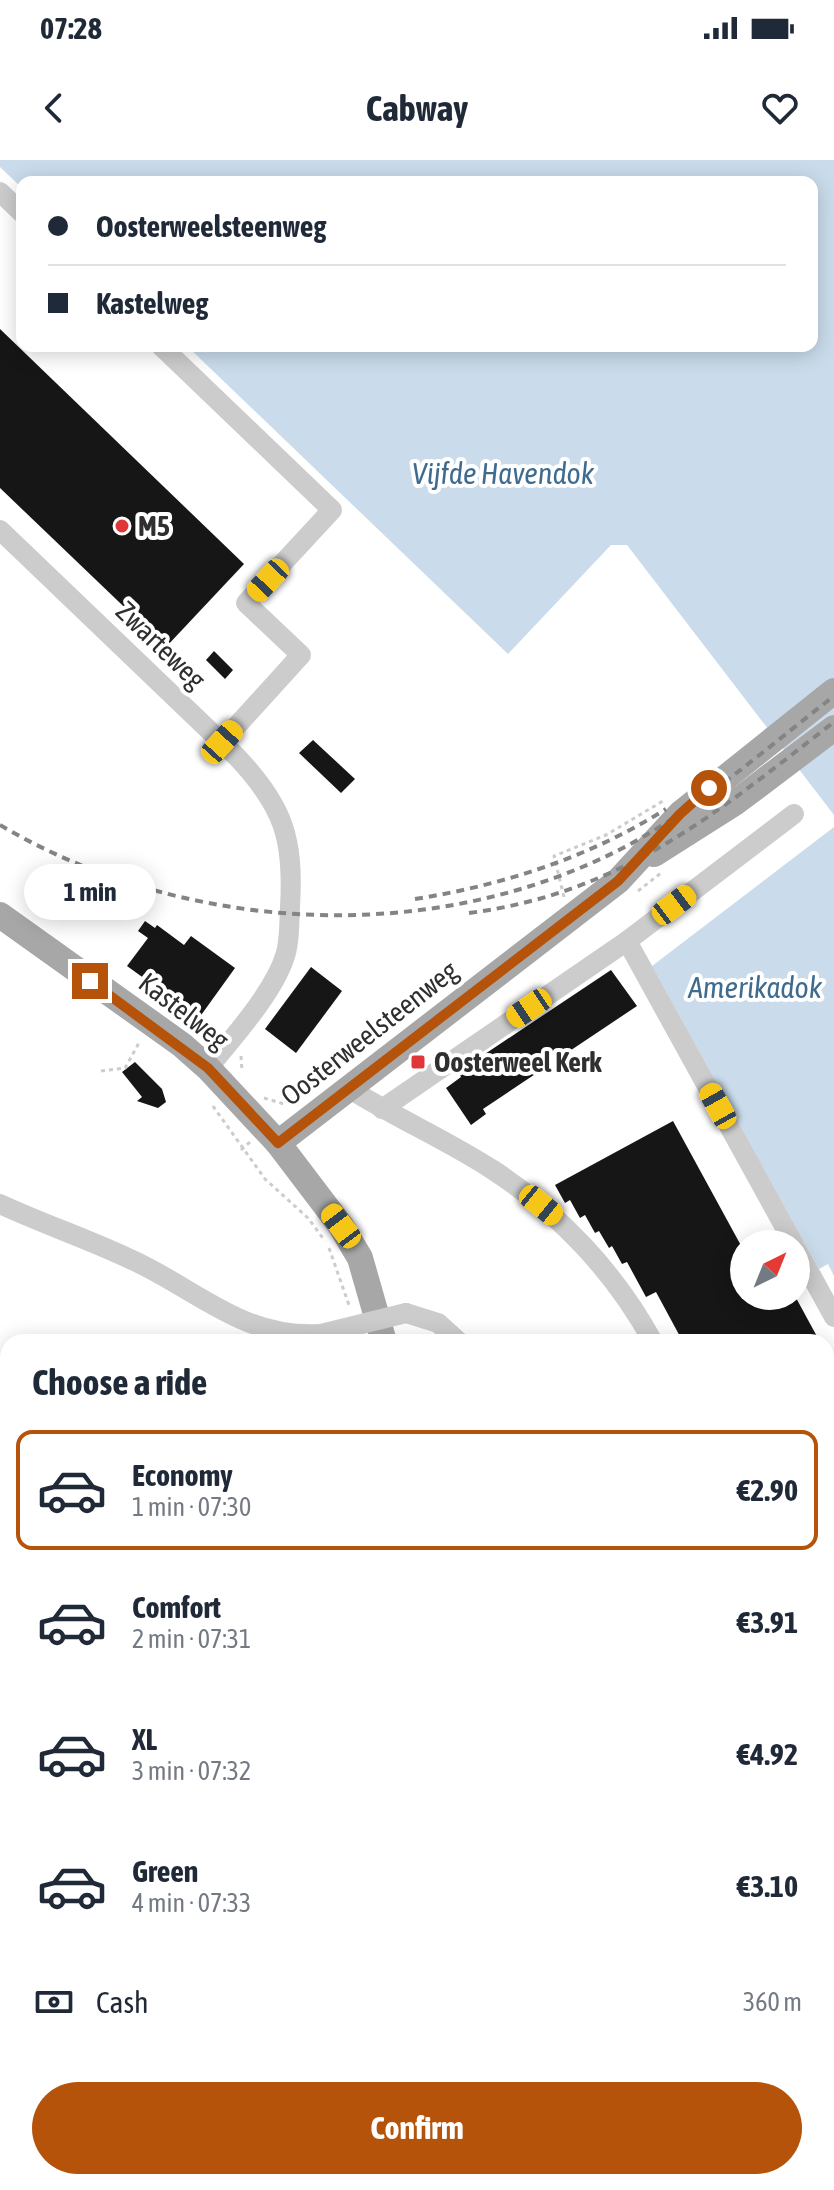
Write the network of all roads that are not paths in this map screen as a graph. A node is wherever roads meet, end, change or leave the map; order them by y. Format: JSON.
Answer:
{"nodes":[{"id":1,"x":0,"y":192,"type":"edge"},
{"id":2,"x":16,"y":207,"type":"edge"},
{"id":3,"x":167,"y":352,"type":"edge"},
{"id":4,"x":0,"y":530,"type":"edge"},
{"id":5,"x":834,"y":691,"type":"edge"},
{"id":6,"x":834,"y":728,"type":"edge"},
{"id":7,"x":222,"y":742,"type":"junction"},
{"id":8,"x":794,"y":814,"type":"dead end"},
{"id":9,"x":640,"y":861,"type":"junction"},
{"id":10,"x":0,"y":915,"type":"edge"},
{"id":11,"x":627,"y":941,"type":"junction"},
{"id":12,"x":208,"y":1068,"type":"junction"},
{"id":13,"x":350,"y":1089,"type":"junction"},
{"id":14,"x":382,"y":1109,"type":"junction"},
{"id":15,"x":278,"y":1143,"type":"junction"},
{"id":16,"x":0,"y":1204,"type":"edge"},
{"id":17,"x":786,"y":1230,"type":"edge"},
{"id":18,"x":810,"y":1273,"type":"edge"},
{"id":19,"x":834,"y":1317,"type":"edge"},
{"id":20,"x":283,"y":1334,"type":"edge"},
{"id":21,"x":321,"y":1334,"type":"edge"},
{"id":22,"x":382,"y":1334,"type":"edge"},
{"id":23,"x":450,"y":1334,"type":"edge"},
{"id":24,"x":648,"y":1334,"type":"edge"}],
"edges":[{"from":1,"to":2,"type":"street"},
{"from":3,"to":7,"type":"street"},
{"from":4,"to":7,"type":"street","name":"Zwarteweg"},
{"from":5,"to":9,"type":"main road","name":"Oosterweelsteenweg"},
{"from":6,"to":9,"type":"main road","name":"Oosterweelsteenweg"},
{"from":7,"to":12,"type":"street","name":"Zwarteweg"},
{"from":8,"to":11,"type":"street"},
{"from":9,"to":13,"type":"main road","name":"Oosterweelsteenweg"},
{"from":10,"to":12,"type":"main road","name":"Kastelweg"},
{"from":11,"to":14,"type":"street"},
{"from":11,"to":17,"type":"street"},
{"from":12,"to":15,"type":"main road","name":"Kastelweg"},
{"from":13,"to":14,"type":"street"},
{"from":13,"to":15,"type":"main road","name":"Oosterweelsteenweg"},
{"from":14,"to":24,"type":"street"},
{"from":15,"to":22,"type":"main road","name":"Oosterweelsteenweg"},
{"from":16,"to":20,"type":"street","bridge":true},
{"from":18,"to":19,"type":"street"},
{"from":21,"to":23,"type":"street","bridge":true}]}
